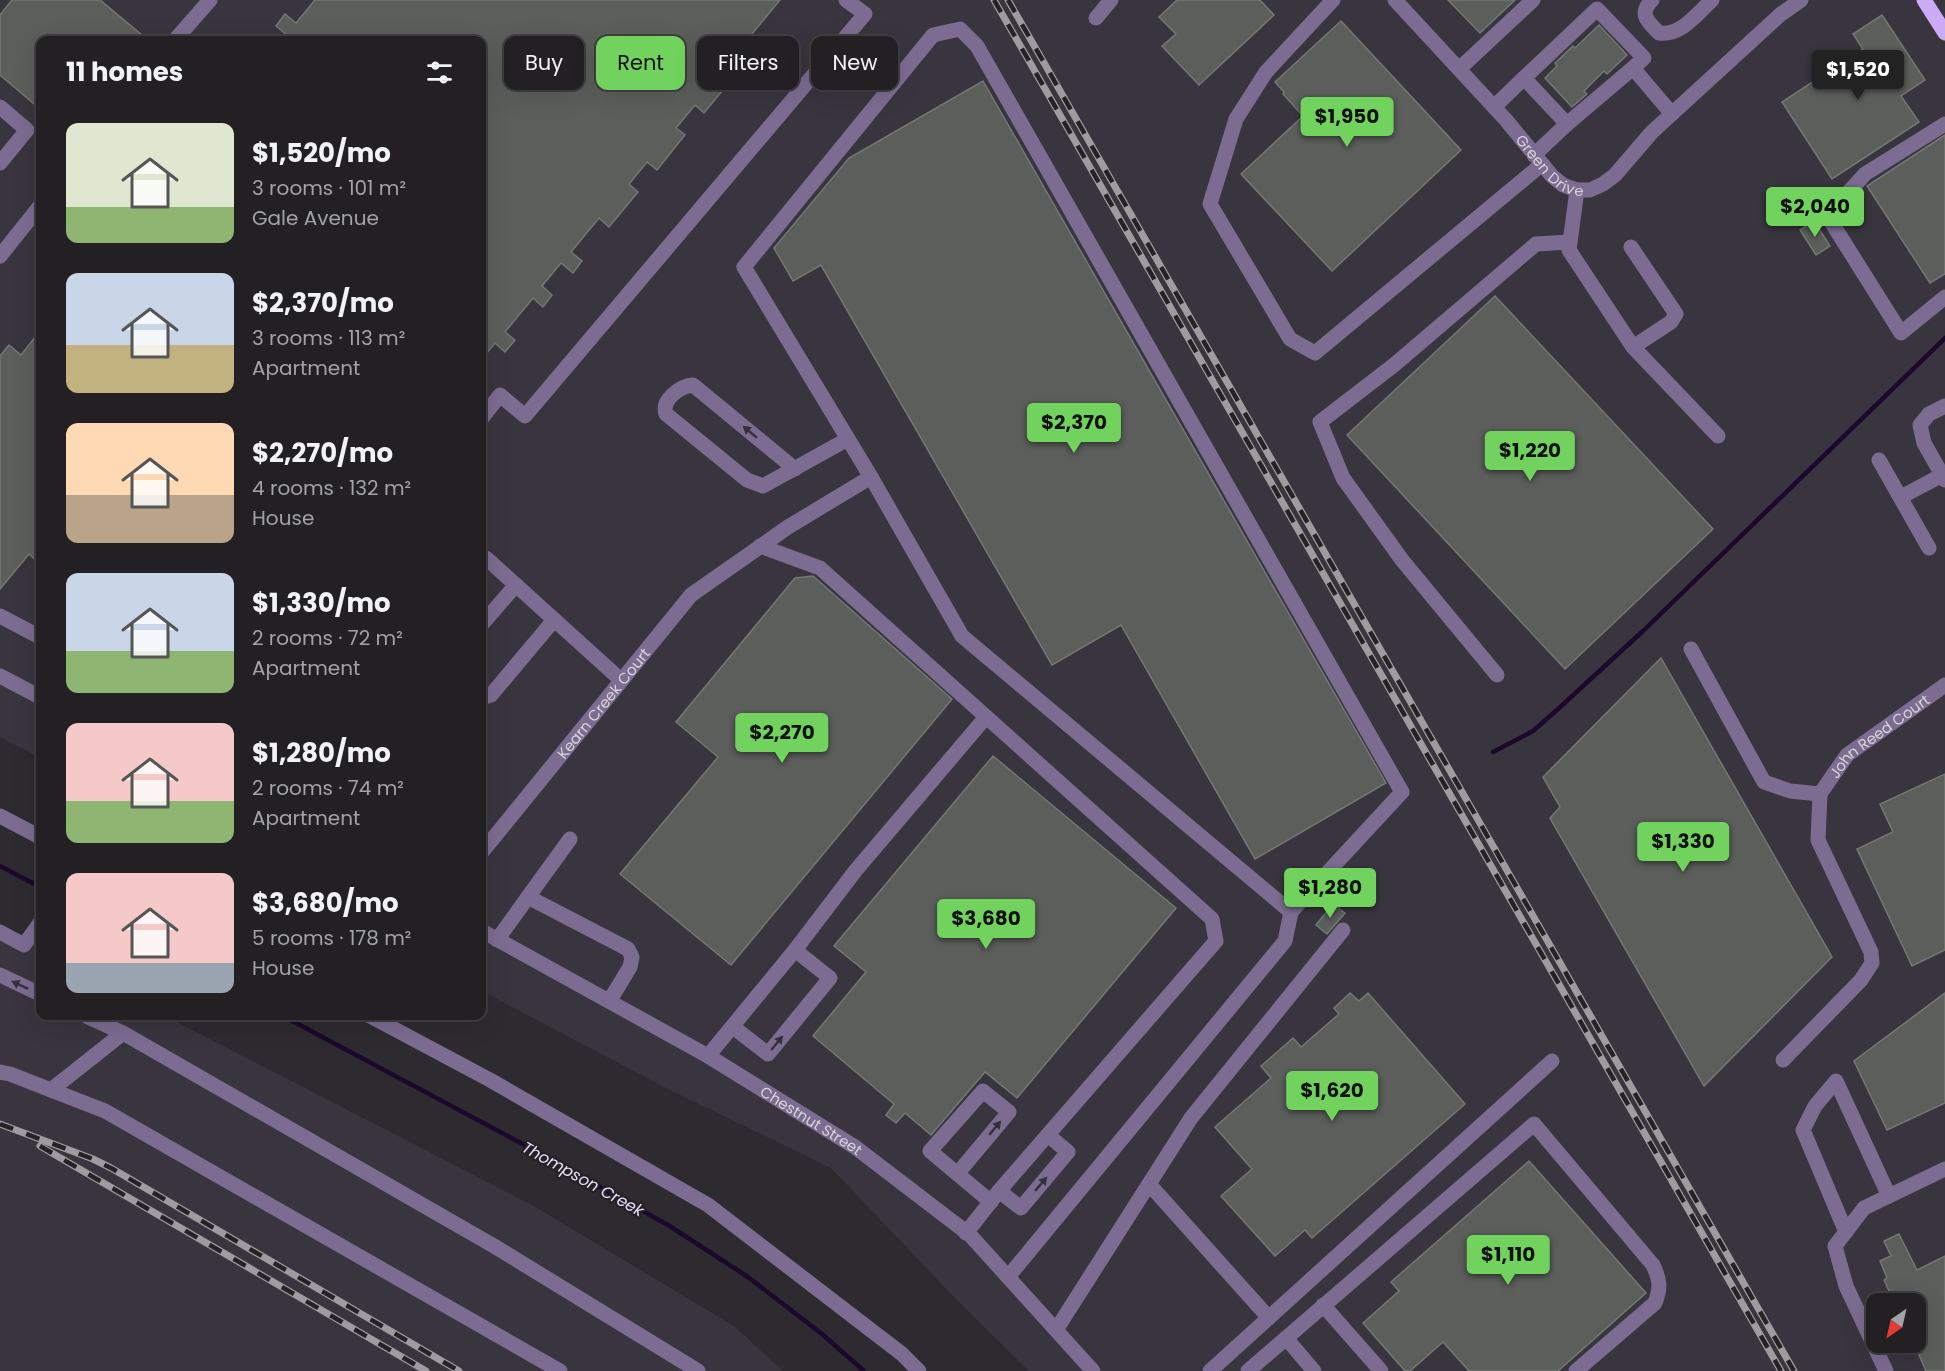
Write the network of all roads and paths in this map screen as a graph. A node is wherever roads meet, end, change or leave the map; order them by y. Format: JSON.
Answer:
{"nodes":[{"id":1,"x":210,"y":0,"type":"edge"},
{"id":2,"x":846,"y":0,"type":"edge"},
{"id":3,"x":1111,"y":0,"type":"edge"},
{"id":4,"x":1334,"y":0,"type":"edge"},
{"id":5,"x":1395,"y":0,"type":"edge"},
{"id":6,"x":1533,"y":0,"type":"edge"},
{"id":7,"x":1652,"y":0,"type":"edge"},
{"id":8,"x":1712,"y":0,"type":"edge"},
{"id":9,"x":1800,"y":0,"type":"edge"},
{"id":10,"x":1924,"y":0,"type":"edge"},
{"id":11,"x":1096,"y":18,"type":"dead end"},
{"id":12,"x":1945,"y":33,"type":"edge"},
{"id":13,"x":178,"y":36,"type":"edge"},
{"id":14,"x":1633,"y":68,"type":"junction"},
{"id":15,"x":1459,"y":69,"type":"junction"},
{"id":16,"x":1524,"y":78,"type":"junction"},
{"id":17,"x":0,"y":107,"type":"edge"},
{"id":18,"x":1494,"y":107,"type":"junction"},
{"id":19,"x":1672,"y":114,"type":"junction"},
{"id":20,"x":1567,"y":124,"type":"junction"},
{"id":21,"x":1945,"y":124,"type":"edge"},
{"id":22,"x":1538,"y":160,"type":"junction"},
{"id":23,"x":0,"y":163,"type":"edge"},
{"id":24,"x":1577,"y":190,"type":"junction"},
{"id":25,"x":36,"y":211,"type":"edge"},
{"id":26,"x":1570,"y":242,"type":"junction"},
{"id":27,"x":1631,"y":247,"type":"dead end"},
{"id":28,"x":0,"y":256,"type":"edge"},
{"id":29,"x":1945,"y":297,"type":"edge"},
{"id":30,"x":1633,"y":347,"type":"junction"},
{"id":31,"x":1945,"y":406,"type":"edge"},
{"id":32,"x":486,"y":413,"type":"edge"},
{"id":33,"x":1719,"y":436,"type":"dead end"},
{"id":34,"x":848,"y":439,"type":"junction"},
{"id":35,"x":1879,"y":460,"type":"dead end"},
{"id":36,"x":795,"y":469,"type":"junction"},
{"id":37,"x":871,"y":477,"type":"junction"},
{"id":38,"x":1944,"y":477,"type":"edge"},
{"id":39,"x":1901,"y":497,"type":"junction"},
{"id":40,"x":760,"y":546,"type":"junction"},
{"id":41,"x":1929,"y":548,"type":"dead end"},
{"id":42,"x":486,"y":558,"type":"dead end"},
{"id":43,"x":516,"y":585,"type":"junction"},
{"id":44,"x":0,"y":616,"type":"edge"},
{"id":45,"x":486,"y":619,"type":"edge"},
{"id":46,"x":554,"y":620,"type":"junction"},
{"id":47,"x":36,"y":635,"type":"edge"},
{"id":48,"x":1691,"y":649,"type":"dead end"},
{"id":49,"x":1497,"y":675,"type":"dead end"},
{"id":50,"x":0,"y":676,"type":"edge"},
{"id":51,"x":621,"y":680,"type":"junction"},
{"id":52,"x":1945,"y":685,"type":"edge"},
{"id":53,"x":36,"y":695,"type":"edge"},
{"id":54,"x":486,"y":697,"type":"edge"},
{"id":55,"x":986,"y":717,"type":"junction"},
{"id":56,"x":1820,"y":794,"type":"junction"},
{"id":57,"x":0,"y":816,"type":"edge"},
{"id":58,"x":36,"y":835,"type":"edge"},
{"id":59,"x":570,"y":839,"type":"dead end"},
{"id":60,"x":486,"y":847,"type":"edge"},
{"id":61,"x":528,"y":897,"type":"junction"},
{"id":62,"x":1291,"y":912,"type":"junction"},
{"id":63,"x":36,"y":928,"type":"edge"},
{"id":64,"x":1343,"y":930,"type":"dead end"},
{"id":65,"x":0,"y":932,"type":"edge"},
{"id":66,"x":486,"y":934,"type":"edge"},
{"id":67,"x":496,"y":940,"type":"junction"},
{"id":68,"x":795,"y":950,"type":"junction"},
{"id":69,"x":0,"y":975,"type":"edge"},
{"id":70,"x":36,"y":992,"type":"edge"},
{"id":71,"x":610,"y":1000,"type":"junction"},
{"id":72,"x":95,"y":1020,"type":"edge"},
{"id":73,"x":378,"y":1020,"type":"edge"},
{"id":74,"x":733,"y":1027,"type":"junction"},
{"id":75,"x":123,"y":1033,"type":"junction"},
{"id":76,"x":708,"y":1056,"type":"junction"},
{"id":77,"x":1783,"y":1060,"type":"dead end"},
{"id":78,"x":1552,"y":1061,"type":"dead end"},
{"id":79,"x":0,"y":1072,"type":"edge"},
{"id":80,"x":51,"y":1090,"type":"junction"},
{"id":81,"x":1048,"y":1135,"type":"junction"},
{"id":82,"x":1945,"y":1169,"type":"edge"},
{"id":83,"x":958,"y":1173,"type":"junction"},
{"id":84,"x":1149,"y":1184,"type":"junction"},
{"id":85,"x":995,"y":1196,"type":"junction"},
{"id":86,"x":1889,"y":1196,"type":"junction"},
{"id":87,"x":1846,"y":1232,"type":"junction"},
{"id":88,"x":966,"y":1233,"type":"junction"},
{"id":89,"x":1008,"y":1277,"type":"junction"},
{"id":90,"x":1323,"y":1305,"type":"junction"},
{"id":91,"x":1269,"y":1318,"type":"junction"},
{"id":92,"x":1056,"y":1330,"type":"junction"},
{"id":93,"x":1286,"y":1338,"type":"junction"},
{"id":94,"x":560,"y":1371,"type":"edge"},
{"id":95,"x":698,"y":1371,"type":"edge"},
{"id":96,"x":919,"y":1371,"type":"edge"},
{"id":97,"x":1094,"y":1371,"type":"edge"},
{"id":98,"x":1210,"y":1371,"type":"edge"},
{"id":99,"x":1248,"y":1371,"type":"edge"},
{"id":100,"x":1314,"y":1371,"type":"edge"},
{"id":101,"x":1381,"y":1371,"type":"edge"},
{"id":102,"x":1576,"y":1371,"type":"edge"},
{"id":103,"x":1886,"y":1371,"type":"edge"}],
"edges":[{"from":1,"to":13,"type":"street"},
{"from":2,"to":32,"type":"street"},
{"from":3,"to":11,"type":"street"},
{"from":4,"to":22,"type":"street"},
{"from":5,"to":15,"type":"street","name":"Green Drive"},
{"from":6,"to":15,"type":"street"},
{"from":7,"to":8,"type":"street"},
{"from":9,"to":19,"type":"street","name":"Green Drive"},
{"from":10,"to":12,"type":"main road"},
{"from":14,"to":16,"type":"street"},
{"from":14,"to":19,"type":"street"},
{"from":14,"to":20,"type":"street"},
{"from":15,"to":18,"type":"street","name":"Green Drive"},
{"from":16,"to":18,"type":"street"},
{"from":16,"to":20,"type":"street"},
{"from":17,"to":23,"type":"street"},
{"from":18,"to":22,"type":"street","name":"Green Drive"},
{"from":19,"to":24,"type":"street","name":"Green Drive"},
{"from":20,"to":22,"type":"street"},
{"from":21,"to":29,"type":"street"},
{"from":22,"to":24,"type":"street","name":"Green Drive"},
{"from":24,"to":26,"type":"street"},
{"from":25,"to":28,"type":"street"},
{"from":26,"to":30,"type":"street"},
{"from":26,"to":49,"type":"street"},
{"from":27,"to":30,"type":"street"},
{"from":30,"to":33,"type":"street"},
{"from":31,"to":38,"type":"street"},
{"from":34,"to":36,"type":"street"},
{"from":34,"to":37,"type":"street"},
{"from":34,"to":62,"type":"street"},
{"from":35,"to":39,"type":"street"},
{"from":36,"to":36,"type":"street","one_way":true},
{"from":37,"to":40,"type":"street","name":"Kearn Creek Court"},
{"from":37,"to":62,"type":"street"},
{"from":38,"to":39,"type":"street"},
{"from":39,"to":41,"type":"street"},
{"from":40,"to":51,"type":"street","name":"Kearn Creek Court"},
{"from":40,"to":55,"type":"street"},
{"from":42,"to":43,"type":"street"},
{"from":43,"to":45,"type":"street"},
{"from":43,"to":46,"type":"street"},
{"from":44,"to":47,"type":"street"},
{"from":46,"to":51,"type":"street"},
{"from":46,"to":54,"type":"street"},
{"from":48,"to":56,"type":"street"},
{"from":50,"to":53,"type":"street"},
{"from":51,"to":60,"type":"street","name":"Kearn Creek Court"},
{"from":52,"to":56,"type":"street","name":"John Reed Court"},
{"from":55,"to":68,"type":"street"},
{"from":55,"to":81,"type":"street"},
{"from":56,"to":77,"type":"street"},
{"from":57,"to":58,"type":"street"},
{"from":59,"to":61,"type":"street"},
{"from":61,"to":67,"type":"street"},
{"from":61,"to":71,"type":"street"},
{"from":62,"to":89,"type":"street"},
{"from":63,"to":65,"type":"street"},
{"from":64,"to":84,"type":"street"},
{"from":66,"to":67,"type":"street","name":"Chestnut Street"},
{"from":67,"to":71,"type":"street","name":"Chestnut Street"},
{"from":68,"to":74,"type":"street"},
{"from":74,"to":68,"type":"street","one_way":true},
{"from":70,"to":69,"type":"street","one_way":true},
{"from":71,"to":76,"type":"street","name":"Chestnut Street"},
{"from":72,"to":75,"type":"street"},
{"from":73,"to":96,"type":"street"},
{"from":74,"to":76,"type":"street"},
{"from":75,"to":80,"type":"street"},
{"from":75,"to":95,"type":"street"},
{"from":76,"to":88,"type":"street","name":"Chestnut Street"},
{"from":78,"to":91,"type":"street"},
{"from":79,"to":80,"type":"street"},
{"from":80,"to":94,"type":"street"},
{"from":81,"to":85,"type":"street"},
{"from":85,"to":81,"type":"street","one_way":true},
{"from":82,"to":86,"type":"street"},
{"from":83,"to":83,"type":"street","one_way":true},
{"from":83,"to":85,"type":"street"},
{"from":84,"to":91,"type":"street"},
{"from":84,"to":92,"type":"street"},
{"from":85,"to":88,"type":"street"},
{"from":86,"to":87,"type":"street"},
{"from":86,"to":87,"type":"street"},
{"from":87,"to":103,"type":"street"},
{"from":88,"to":89,"type":"street","name":"Chestnut Street"},
{"from":89,"to":92,"type":"street","name":"Chestnut Street"},
{"from":90,"to":93,"type":"street"},
{"from":90,"to":101,"type":"street"},
{"from":90,"to":102,"type":"street"},
{"from":91,"to":98,"type":"street"},
{"from":92,"to":97,"type":"street","name":"Chestnut Street"},
{"from":93,"to":99,"type":"street"},
{"from":93,"to":100,"type":"street"}]}
